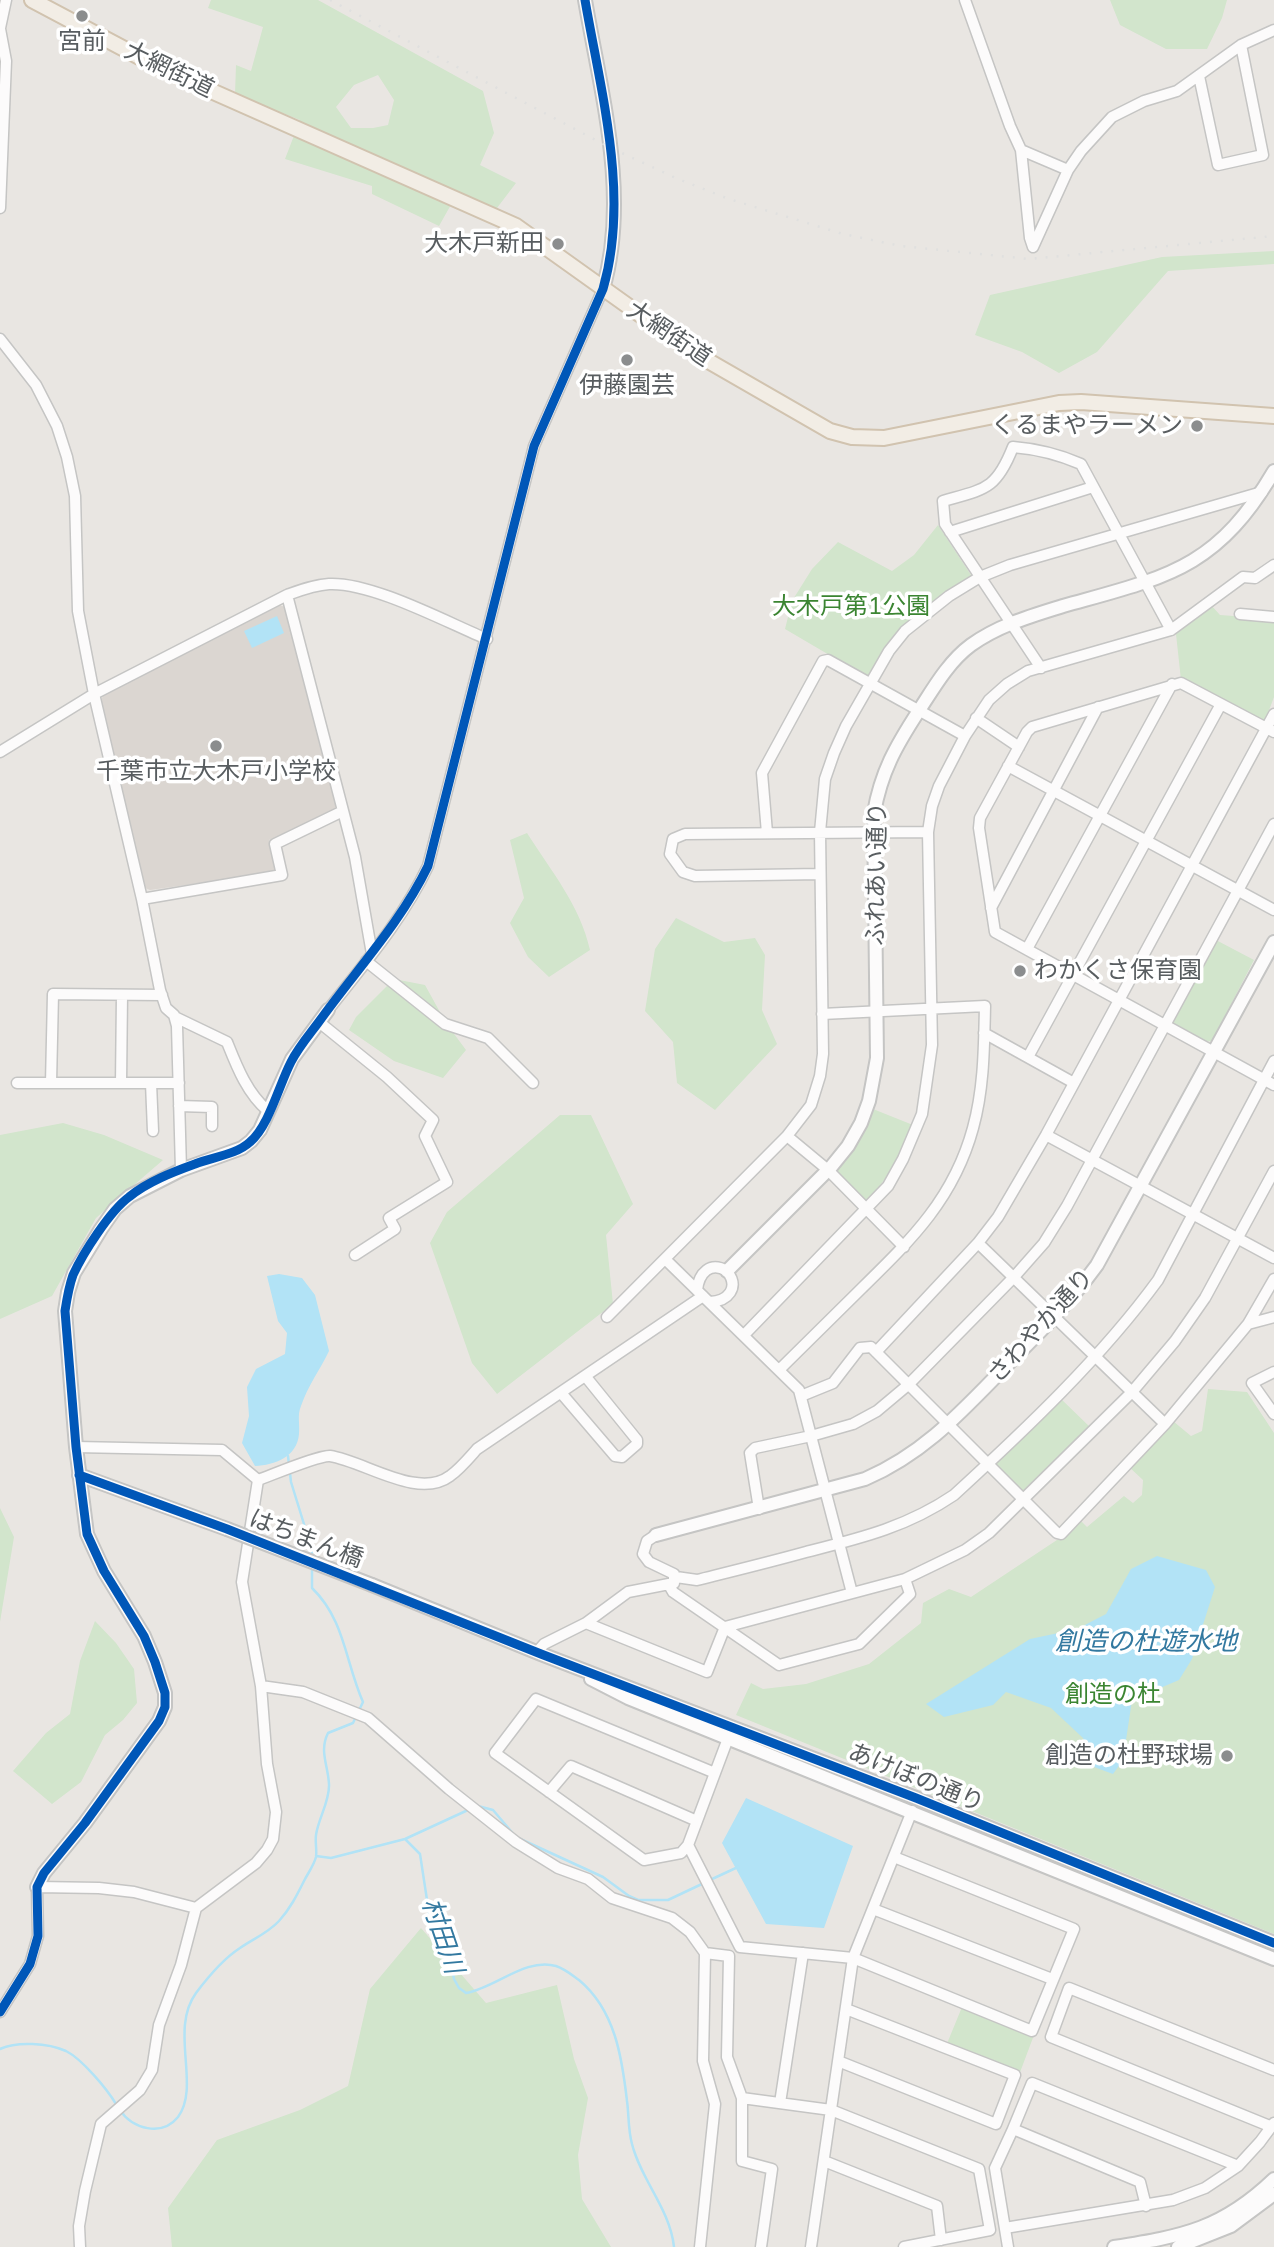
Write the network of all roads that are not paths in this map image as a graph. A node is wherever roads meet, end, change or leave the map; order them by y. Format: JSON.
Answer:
{"nodes":[{"id":1,"x":6,"y":0,"type":"edge"},
{"id":2,"x":32,"y":0,"type":"edge"},
{"id":3,"x":585,"y":0,"type":"edge"},
{"id":4,"x":965,"y":0,"type":"edge"},
{"id":5,"x":0,"y":29,"type":"edge"},
{"id":6,"x":1274,"y":30,"type":"edge"},
{"id":7,"x":1241,"y":45,"type":"junction"},
{"id":8,"x":1199,"y":76,"type":"junction"},
{"id":9,"x":1021,"y":150,"type":"junction"},
{"id":10,"x":1068,"y":170,"type":"junction"},
{"id":11,"x":0,"y":208,"type":"edge"},
{"id":12,"x":603,"y":289,"type":"junction"},
{"id":13,"x":0,"y":339,"type":"edge"},
{"id":14,"x":1274,"y":416,"type":"edge"},
{"id":15,"x":1273,"y":476,"type":"edge"},
{"id":16,"x":1093,"y":487,"type":"junction"},
{"id":17,"x":1263,"y":491,"type":"junction"},
{"id":18,"x":950,"y":532,"type":"junction"},
{"id":19,"x":1118,"y":535,"type":"junction"},
{"id":20,"x":1274,"y":565,"type":"edge"},
{"id":21,"x":980,"y":577,"type":"junction"},
{"id":22,"x":1145,"y":583,"type":"junction"},
{"id":23,"x":287,"y":595,"type":"junction"},
{"id":24,"x":1240,"y":614,"type":"dead end"},
{"id":25,"x":1274,"y":617,"type":"edge"},
{"id":26,"x":1011,"y":623,"type":"junction"},
{"id":27,"x":1171,"y":630,"type":"junction"},
{"id":28,"x":487,"y":639,"type":"junction"},
{"id":29,"x":1041,"y":668,"type":"junction"},
{"id":30,"x":871,"y":683,"type":"junction"},
{"id":31,"x":1172,"y":684,"type":"junction"},
{"id":32,"x":94,"y":694,"type":"junction"},
{"id":33,"x":1221,"y":704,"type":"junction"},
{"id":34,"x":1098,"y":707,"type":"junction"},
{"id":35,"x":918,"y":711,"type":"junction"},
{"id":36,"x":1274,"y":714,"type":"edge"},
{"id":37,"x":976,"y":718,"type":"junction"},
{"id":38,"x":1270,"y":730,"type":"edge"},
{"id":39,"x":965,"y":736,"type":"junction"},
{"id":40,"x":1019,"y":747,"type":"junction"},
{"id":41,"x":0,"y":752,"type":"edge"},
{"id":42,"x":1008,"y":766,"type":"junction"},
{"id":43,"x":1054,"y":791,"type":"junction"},
{"id":44,"x":343,"y":811,"type":"junction"},
{"id":45,"x":1100,"y":816,"type":"junction"},
{"id":46,"x":1274,"y":824,"type":"edge"},
{"id":47,"x":820,"y":832,"type":"junction"},
{"id":48,"x":873,"y":832,"type":"junction"},
{"id":49,"x":928,"y":832,"type":"junction"},
{"id":50,"x":768,"y":833,"type":"junction"},
{"id":51,"x":1146,"y":841,"type":"junction"},
{"id":52,"x":1192,"y":866,"type":"junction"},
{"id":53,"x":820,"y":874,"type":"junction"},
{"id":54,"x":1238,"y":890,"type":"junction"},
{"id":55,"x":142,"y":899,"type":"junction"},
{"id":56,"x":991,"y":908,"type":"junction"},
{"id":57,"x":1274,"y":910,"type":"edge"},
{"id":58,"x":1274,"y":942,"type":"edge"},
{"id":59,"x":1027,"y":949,"type":"junction"},
{"id":60,"x":369,"y":958,"type":"junction"},
{"id":61,"x":1073,"y":974,"type":"junction"},
{"id":62,"x":122,"y":995,"type":"junction"},
{"id":63,"x":162,"y":995,"type":"junction"},
{"id":64,"x":1119,"y":1000,"type":"junction"},
{"id":65,"x":931,"y":1009,"type":"junction"},
{"id":66,"x":328,"y":1010,"type":"joint"},
{"id":67,"x":877,"y":1011,"type":"junction"},
{"id":68,"x":822,"y":1014,"type":"junction"},
{"id":69,"x":175,"y":1017,"type":"junction"},
{"id":70,"x":319,"y":1022,"type":"junction"},
{"id":71,"x":1165,"y":1025,"type":"junction"},
{"id":72,"x":984,"y":1033,"type":"junction"},
{"id":73,"x":1214,"y":1052,"type":"junction"},
{"id":74,"x":1028,"y":1057,"type":"junction"},
{"id":75,"x":1274,"y":1061,"type":"edge"},
{"id":76,"x":1264,"y":1079,"type":"junction"},
{"id":77,"x":17,"y":1083,"type":"dead end"},
{"id":78,"x":51,"y":1083,"type":"junction"},
{"id":79,"x":121,"y":1083,"type":"junction"},
{"id":80,"x":151,"y":1083,"type":"junction"},
{"id":81,"x":178,"y":1083,"type":"junction"},
{"id":82,"x":533,"y":1083,"type":"dead end"},
{"id":83,"x":1074,"y":1083,"type":"junction"},
{"id":84,"x":1274,"y":1085,"type":"edge"},
{"id":85,"x":179,"y":1106,"type":"junction"},
{"id":86,"x":268,"y":1111,"type":"junction"},
{"id":87,"x":212,"y":1126,"type":"dead end"},
{"id":88,"x":153,"y":1131,"type":"dead end"},
{"id":89,"x":1046,"y":1135,"type":"junction"},
{"id":90,"x":787,"y":1136,"type":"junction"},
{"id":91,"x":1092,"y":1159,"type":"junction"},
{"id":92,"x":181,"y":1170,"type":"junction"},
{"id":93,"x":828,"y":1170,"type":"junction"},
{"id":94,"x":1274,"y":1171,"type":"edge"},
{"id":95,"x":1141,"y":1186,"type":"junction"},
{"id":96,"x":866,"y":1210,"type":"junction"},
{"id":97,"x":1192,"y":1214,"type":"junction"},
{"id":98,"x":1238,"y":1238,"type":"junction"},
{"id":99,"x":978,"y":1243,"type":"junction"},
{"id":100,"x":904,"y":1247,"type":"junction"},
{"id":101,"x":355,"y":1255,"type":"dead end"},
{"id":102,"x":1274,"y":1258,"type":"edge"},
{"id":103,"x":665,"y":1259,"type":"junction"},
{"id":104,"x":727,"y":1271,"type":"junction"},
{"id":105,"x":1014,"y":1277,"type":"junction"},
{"id":106,"x":1274,"y":1279,"type":"edge"},
{"id":107,"x":703,"y":1296,"type":"junction"},
{"id":108,"x":607,"y":1317,"type":"dead end"},
{"id":109,"x":1055,"y":1317,"type":"junction"},
{"id":110,"x":1274,"y":1317,"type":"edge"},
{"id":111,"x":1248,"y":1324,"type":"junction"},
{"id":112,"x":744,"y":1335,"type":"junction"},
{"id":113,"x":876,"y":1352,"type":"junction"},
{"id":114,"x":1095,"y":1356,"type":"junction"},
{"id":115,"x":779,"y":1370,"type":"junction"},
{"id":116,"x":1274,"y":1372,"type":"edge"},
{"id":117,"x":586,"y":1377,"type":"junction"},
{"id":118,"x":908,"y":1385,"type":"junction"},
{"id":119,"x":1132,"y":1392,"type":"junction"},
{"id":120,"x":562,"y":1394,"type":"junction"},
{"id":121,"x":801,"y":1396,"type":"junction"},
{"id":122,"x":1274,"y":1414,"type":"edge"},
{"id":123,"x":1165,"y":1424,"type":"junction"},
{"id":124,"x":948,"y":1426,"type":"junction"},
{"id":125,"x":811,"y":1436,"type":"junction"},
{"id":126,"x":76,"y":1447,"type":"junction"},
{"id":127,"x":988,"y":1464,"type":"junction"},
{"id":128,"x":79,"y":1475,"type":"junction"},
{"id":129,"x":258,"y":1480,"type":"junction"},
{"id":130,"x":824,"y":1490,"type":"junction"},
{"id":131,"x":1024,"y":1500,"type":"junction"},
{"id":132,"x":759,"y":1509,"type":"junction"},
{"id":133,"x":656,"y":1535,"type":"joint"},
{"id":134,"x":839,"y":1544,"type":"junction"},
{"id":135,"x":905,"y":1579,"type":"junction"},
{"id":136,"x":672,"y":1581,"type":"junction"},
{"id":137,"x":852,"y":1593,"type":"junction"},
{"id":138,"x":586,"y":1623,"type":"junction"},
{"id":139,"x":725,"y":1628,"type":"junction"},
{"id":140,"x":539,"y":1653,"type":"junction"},
{"id":141,"x":261,"y":1686,"type":"junction"},
{"id":142,"x":730,"y":1732,"type":"junction"},
{"id":143,"x":715,"y":1773,"type":"junction"},
{"id":144,"x":549,"y":1792,"type":"junction"},
{"id":145,"x":912,"y":1811,"type":"junction"},
{"id":146,"x":697,"y":1821,"type":"junction"},
{"id":147,"x":688,"y":1845,"type":"junction"},
{"id":148,"x":894,"y":1857,"type":"junction"},
{"id":149,"x":37,"y":1887,"type":"junction"},
{"id":150,"x":196,"y":1908,"type":"junction"},
{"id":151,"x":873,"y":1909,"type":"junction"},
{"id":152,"x":1274,"y":1942,"type":"edge"},
{"id":153,"x":705,"y":1953,"type":"junction"},
{"id":154,"x":803,"y":1953,"type":"junction"},
{"id":155,"x":853,"y":1958,"type":"junction"},
{"id":156,"x":1274,"y":1959,"type":"edge"},
{"id":157,"x":1052,"y":1979,"type":"junction"},
{"id":158,"x":846,"y":2009,"type":"junction"},
{"id":159,"x":0,"y":2012,"type":"edge"},
{"id":160,"x":838,"y":2061,"type":"junction"},
{"id":161,"x":1274,"y":2070,"type":"edge"},
{"id":162,"x":743,"y":2098,"type":"junction"},
{"id":163,"x":780,"y":2103,"type":"junction"},
{"id":164,"x":831,"y":2110,"type":"junction"},
{"id":165,"x":1273,"y":2125,"type":"edge"},
{"id":166,"x":1013,"y":2129,"type":"junction"},
{"id":167,"x":824,"y":2161,"type":"junction"},
{"id":168,"x":1238,"y":2166,"type":"junction"},
{"id":169,"x":1274,"y":2179,"type":"edge"},
{"id":170,"x":1274,"y":2194,"type":"edge"},
{"id":171,"x":1146,"y":2206,"type":"junction"},
{"id":172,"x":1005,"y":2228,"type":"junction"},
{"id":173,"x":941,"y":2240,"type":"junction"},
{"id":174,"x":80,"y":2247,"type":"edge"},
{"id":175,"x":700,"y":2247,"type":"edge"},
{"id":176,"x":761,"y":2247,"type":"edge"},
{"id":177,"x":811,"y":2247,"type":"edge"},
{"id":178,"x":904,"y":2247,"type":"edge"},
{"id":179,"x":1008,"y":2247,"type":"edge"},
{"id":180,"x":1114,"y":2247,"type":"edge"},
{"id":181,"x":1178,"y":2247,"type":"edge"}],
"edges":[{"from":1,"to":5,"type":"street"},
{"from":2,"to":12,"type":"main road","name":"大網街道"},
{"from":3,"to":12,"type":"street"},
{"from":4,"to":9,"type":"street"},
{"from":5,"to":11,"type":"street"},
{"from":6,"to":7,"type":"street"},
{"from":7,"to":8,"type":"street"},
{"from":7,"to":8,"type":"street"},
{"from":8,"to":10,"type":"street"},
{"from":9,"to":10,"type":"street"},
{"from":9,"to":10,"type":"street"},
{"from":12,"to":14,"type":"main road","name":"大網街道"},
{"from":12,"to":28,"type":"street"},
{"from":13,"to":32,"type":"street"},
{"from":15,"to":17,"type":"street","name":"ふれあい通り"},
{"from":16,"to":18,"type":"street"},
{"from":16,"to":18,"type":"street"},
{"from":16,"to":19,"type":"street"},
{"from":17,"to":19,"type":"street"},
{"from":17,"to":22,"type":"street","name":"ふれあい通り"},
{"from":18,"to":21,"type":"street"},
{"from":19,"to":21,"type":"street"},
{"from":19,"to":22,"type":"street"},
{"from":20,"to":27,"type":"street"},
{"from":21,"to":26,"type":"street"},
{"from":21,"to":30,"type":"street"},
{"from":22,"to":26,"type":"street","name":"ふれあい通り"},
{"from":22,"to":27,"type":"street"},
{"from":23,"to":28,"type":"street"},
{"from":23,"to":32,"type":"street"},
{"from":23,"to":44,"type":"street"},
{"from":24,"to":25,"type":"street"},
{"from":26,"to":29,"type":"street"},
{"from":26,"to":35,"type":"street","name":"ふれあい通り"},
{"from":27,"to":29,"type":"street"},
{"from":28,"to":60,"type":"street"},
{"from":29,"to":37,"type":"street"},
{"from":30,"to":35,"type":"street"},
{"from":30,"to":47,"type":"street"},
{"from":30,"to":50,"type":"street"},
{"from":31,"to":33,"type":"street"},
{"from":31,"to":34,"type":"street"},
{"from":31,"to":45,"type":"street"},
{"from":32,"to":41,"type":"street"},
{"from":32,"to":55,"type":"street"},
{"from":33,"to":38,"type":"street"},
{"from":33,"to":51,"type":"street"},
{"from":34,"to":40,"type":"street"},
{"from":34,"to":43,"type":"street"},
{"from":35,"to":39,"type":"street"},
{"from":35,"to":48,"type":"street","name":"ふれあい通り"},
{"from":36,"to":38,"type":"street"},
{"from":37,"to":39,"type":"street"},
{"from":37,"to":40,"type":"street"},
{"from":38,"to":52,"type":"street"},
{"from":39,"to":49,"type":"street"},
{"from":40,"to":42,"type":"street"},
{"from":42,"to":43,"type":"street"},
{"from":42,"to":56,"type":"street"},
{"from":43,"to":45,"type":"street"},
{"from":43,"to":56,"type":"street"},
{"from":44,"to":55,"type":"street"},
{"from":44,"to":60,"type":"street"},
{"from":45,"to":51,"type":"street"},
{"from":45,"to":59,"type":"street"},
{"from":46,"to":54,"type":"street"},
{"from":47,"to":48,"type":"street"},
{"from":47,"to":50,"type":"street"},
{"from":47,"to":53,"type":"street"},
{"from":48,"to":49,"type":"street"},
{"from":48,"to":67,"type":"street","name":"ふれあい通り"},
{"from":49,"to":65,"type":"street"},
{"from":50,"to":53,"type":"street"},
{"from":51,"to":52,"type":"street"},
{"from":51,"to":61,"type":"street"},
{"from":52,"to":54,"type":"street"},
{"from":52,"to":64,"type":"street"},
{"from":53,"to":68,"type":"street"},
{"from":54,"to":57,"type":"street"},
{"from":54,"to":71,"type":"street"},
{"from":55,"to":63,"type":"street"},
{"from":56,"to":59,"type":"street"},
{"from":58,"to":73,"type":"street","name":"さわやか通り"},
{"from":59,"to":61,"type":"street"},
{"from":60,"to":66,"type":"street"},
{"from":60,"to":82,"type":"street"},
{"from":61,"to":64,"type":"street"},
{"from":61,"to":74,"type":"street"},
{"from":62,"to":63,"type":"street"},
{"from":62,"to":78,"type":"street"},
{"from":62,"to":79,"type":"street"},
{"from":63,"to":69,"type":"street"},
{"from":64,"to":71,"type":"street"},
{"from":64,"to":83,"type":"street"},
{"from":65,"to":67,"type":"street"},
{"from":65,"to":72,"type":"street"},
{"from":65,"to":96,"type":"street"},
{"from":66,"to":70,"type":"street"},
{"from":67,"to":68,"type":"street"},
{"from":67,"to":93,"type":"street","name":"ふれあい通り"},
{"from":68,"to":90,"type":"street"},
{"from":69,"to":81,"type":"street"},
{"from":69,"to":86,"type":"street"},
{"from":70,"to":86,"type":"street"},
{"from":70,"to":101,"type":"street"},
{"from":71,"to":73,"type":"street"},
{"from":71,"to":91,"type":"street"},
{"from":72,"to":74,"type":"street"},
{"from":72,"to":100,"type":"street"},
{"from":73,"to":76,"type":"street"},
{"from":73,"to":95,"type":"street","name":"さわやか通り"},
{"from":74,"to":83,"type":"street"},
{"from":75,"to":76,"type":"street"},
{"from":76,"to":84,"type":"street"},
{"from":76,"to":97,"type":"street"},
{"from":77,"to":78,"type":"street"},
{"from":78,"to":79,"type":"street"},
{"from":79,"to":80,"type":"street"},
{"from":80,"to":81,"type":"street"},
{"from":80,"to":88,"type":"street"},
{"from":81,"to":85,"type":"street"},
{"from":83,"to":89,"type":"street"},
{"from":85,"to":87,"type":"street"},
{"from":85,"to":92,"type":"street"},
{"from":86,"to":92,"type":"street"},
{"from":89,"to":91,"type":"street"},
{"from":89,"to":99,"type":"street"},
{"from":90,"to":93,"type":"street"},
{"from":90,"to":103,"type":"street"},
{"from":91,"to":95,"type":"street"},
{"from":91,"to":105,"type":"street"},
{"from":92,"to":126,"type":"street"},
{"from":93,"to":96,"type":"street"},
{"from":93,"to":104,"type":"street","name":"ふれあい通り"},
{"from":94,"to":98,"type":"street"},
{"from":95,"to":97,"type":"street"},
{"from":95,"to":109,"type":"street","name":"さわやか通り"},
{"from":96,"to":100,"type":"street"},
{"from":96,"to":112,"type":"street"},
{"from":97,"to":98,"type":"street"},
{"from":97,"to":114,"type":"street"},
{"from":98,"to":102,"type":"street"},
{"from":98,"to":119,"type":"street"},
{"from":99,"to":105,"type":"street"},
{"from":99,"to":113,"type":"street"},
{"from":100,"to":115,"type":"street"},
{"from":103,"to":107,"type":"street"},
{"from":103,"to":108,"type":"street"},
{"from":104,"to":107,"type":"street"},
{"from":104,"to":107,"type":"street"},
{"from":105,"to":109,"type":"street"},
{"from":105,"to":118,"type":"street"},
{"from":106,"to":111,"type":"street"},
{"from":107,"to":112,"type":"street"},
{"from":107,"to":117,"type":"street"},
{"from":109,"to":114,"type":"street"},
{"from":109,"to":124,"type":"street","name":"さわやか通り"},
{"from":110,"to":111,"type":"street"},
{"from":111,"to":123,"type":"street"},
{"from":112,"to":115,"type":"street"},
{"from":113,"to":118,"type":"street"},
{"from":113,"to":121,"type":"street"},
{"from":114,"to":119,"type":"street"},
{"from":114,"to":127,"type":"street"},
{"from":115,"to":121,"type":"street"},
{"from":116,"to":122,"type":"street"},
{"from":117,"to":120,"type":"street"},
{"from":117,"to":120,"type":"street"},
{"from":118,"to":124,"type":"street"},
{"from":118,"to":125,"type":"street"},
{"from":119,"to":123,"type":"street"},
{"from":119,"to":131,"type":"street"},
{"from":120,"to":129,"type":"street"},
{"from":121,"to":125,"type":"street"},
{"from":123,"to":131,"type":"street"},
{"from":124,"to":127,"type":"street"},
{"from":124,"to":130,"type":"street","name":"さわやか通り"},
{"from":125,"to":130,"type":"street"},
{"from":125,"to":132,"type":"street"},
{"from":126,"to":128,"type":"street"},
{"from":126,"to":129,"type":"street"},
{"from":127,"to":131,"type":"street"},
{"from":127,"to":134,"type":"street"},
{"from":128,"to":140,"type":"street","name":"はちまん橋","bridge":true},
{"from":128,"to":149,"type":"street"},
{"from":129,"to":141,"type":"street"},
{"from":130,"to":132,"type":"street","name":"さわやか通り"},
{"from":130,"to":134,"type":"street"},
{"from":131,"to":135,"type":"street"},
{"from":132,"to":133,"type":"street","name":"さわやか通り"},
{"from":133,"to":136,"type":"street"},
{"from":134,"to":136,"type":"street"},
{"from":134,"to":137,"type":"street"},
{"from":135,"to":137,"type":"street"},
{"from":135,"to":139,"type":"street"},
{"from":136,"to":138,"type":"street"},
{"from":136,"to":139,"type":"street"},
{"from":137,"to":139,"type":"street"},
{"from":138,"to":139,"type":"street"},
{"from":138,"to":140,"type":"street"},
{"from":140,"to":142,"type":"street","name":"あけぼの通り"},
{"from":141,"to":150,"type":"street"},
{"from":141,"to":153,"type":"street"},
{"from":142,"to":143,"type":"street"},
{"from":142,"to":145,"type":"street","name":"あけぼの通り"},
{"from":142,"to":152,"type":"street","name":"あけぼの通り"},
{"from":143,"to":144,"type":"street"},
{"from":143,"to":146,"type":"street"},
{"from":144,"to":146,"type":"street"},
{"from":144,"to":147,"type":"street"},
{"from":145,"to":148,"type":"street"},
{"from":145,"to":156,"type":"street","name":"あけぼの通り"},
{"from":146,"to":147,"type":"street"},
{"from":147,"to":154,"type":"street"},
{"from":148,"to":151,"type":"street"},
{"from":148,"to":157,"type":"street"},
{"from":149,"to":150,"type":"street"},
{"from":149,"to":159,"type":"street"},
{"from":150,"to":174,"type":"street"},
{"from":151,"to":155,"type":"street"},
{"from":151,"to":157,"type":"street"},
{"from":153,"to":162,"type":"street"},
{"from":153,"to":175,"type":"street"},
{"from":154,"to":155,"type":"street"},
{"from":154,"to":163,"type":"street"},
{"from":155,"to":157,"type":"street"},
{"from":155,"to":158,"type":"street"},
{"from":158,"to":160,"type":"street"},
{"from":158,"to":160,"type":"street"},
{"from":160,"to":164,"type":"street"},
{"from":161,"to":165,"type":"street"},
{"from":162,"to":163,"type":"street"},
{"from":162,"to":176,"type":"street"},
{"from":163,"to":164,"type":"street"},
{"from":164,"to":167,"type":"street"},
{"from":164,"to":173,"type":"street"},
{"from":165,"to":168,"type":"street"},
{"from":166,"to":168,"type":"street"},
{"from":166,"to":171,"type":"street"},
{"from":166,"to":172,"type":"street"},
{"from":167,"to":173,"type":"street"},
{"from":167,"to":177,"type":"street"},
{"from":168,"to":171,"type":"street"},
{"from":169,"to":180,"type":"street"},
{"from":170,"to":181,"type":"street"},
{"from":171,"to":172,"type":"street"},
{"from":172,"to":179,"type":"street"},
{"from":173,"to":178,"type":"street"}]}
